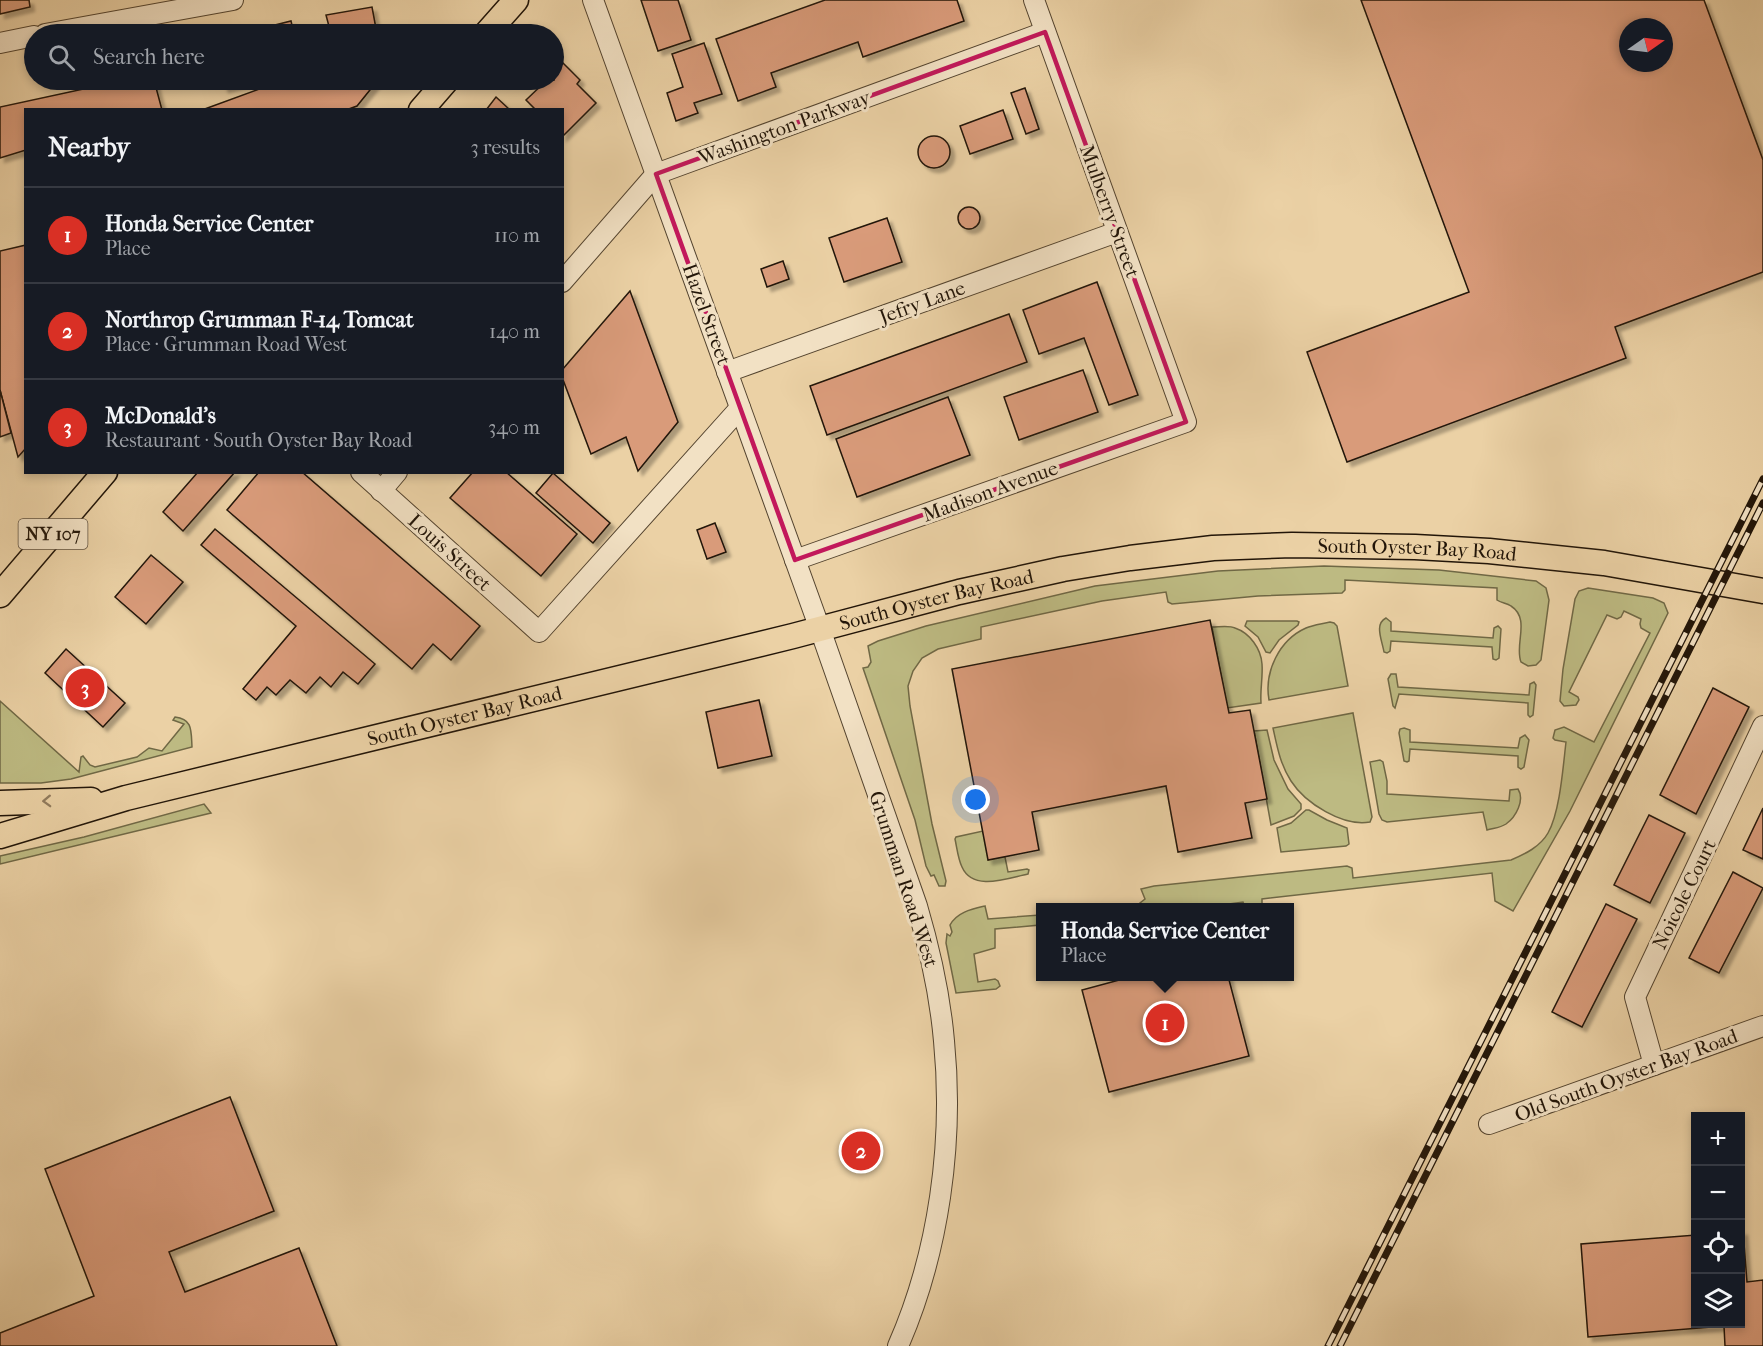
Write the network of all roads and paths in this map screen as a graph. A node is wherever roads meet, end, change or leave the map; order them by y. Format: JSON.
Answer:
{"nodes":[{"id":1,"x":516,"y":0,"type":"edge"},
{"id":2,"x":593,"y":0,"type":"edge"},
{"id":3,"x":1034,"y":0,"type":"edge"},
{"id":4,"x":222,"y":1,"type":"edge"},
{"id":5,"x":99,"y":24,"type":"edge"},
{"id":6,"x":495,"y":24,"type":"edge"},
{"id":7,"x":1045,"y":32,"type":"junction"},
{"id":8,"x":24,"y":38,"type":"edge"},
{"id":9,"x":0,"y":43,"type":"edge"},
{"id":10,"x":438,"y":90,"type":"edge"},
{"id":11,"x":423,"y":108,"type":"edge"},
{"id":12,"x":656,"y":174,"type":"junction"},
{"id":13,"x":1117,"y":232,"type":"junction"},
{"id":14,"x":564,"y":280,"type":"edge"},
{"id":15,"x":727,"y":372,"type":"junction"},
{"id":16,"x":740,"y":408,"type":"junction"},
{"id":17,"x":1186,"y":422,"type":"joint"},
{"id":18,"x":103,"y":474,"type":"edge"},
{"id":19,"x":363,"y":474,"type":"edge"},
{"id":20,"x":396,"y":474,"type":"edge"},
{"id":21,"x":381,"y":491,"type":"junction"},
{"id":22,"x":795,"y":560,"type":"junction"},
{"id":23,"x":1763,"y":591,"type":"edge"},
{"id":24,"x":0,"y":595,"type":"edge"},
{"id":25,"x":820,"y":629,"type":"junction"},
{"id":26,"x":1763,"y":726,"type":"edge"},
{"id":27,"x":126,"y":798,"type":"junction"},
{"id":28,"x":0,"y":802,"type":"edge"},
{"id":29,"x":0,"y":836,"type":"edge"},
{"id":30,"x":1763,"y":1026,"type":"edge"},
{"id":31,"x":1654,"y":1065,"type":"junction"},
{"id":32,"x":1489,"y":1124,"type":"dead end"},
{"id":33,"x":898,"y":1346,"type":"edge"}],
"edges":[{"from":1,"to":6,"type":"main road"},
{"from":2,"to":12,"type":"street","name":"Hazel Street"},
{"from":3,"to":7,"type":"street","name":"Mulberry Street"},
{"from":4,"to":5,"type":"street"},
{"from":7,"to":12,"type":"street","name":"Washington Parkway"},
{"from":7,"to":13,"type":"street","name":"Mulberry Street"},
{"from":8,"to":9,"type":"street"},
{"from":10,"to":11,"type":"main road"},
{"from":12,"to":14,"type":"street","name":"Washington Parkway"},
{"from":12,"to":15,"type":"street","name":"Hazel Street"},
{"from":13,"to":15,"type":"street","name":"Jefry Lane"},
{"from":13,"to":17,"type":"street","name":"Mulberry Street"},
{"from":15,"to":16,"type":"street","name":"Hazel Street"},
{"from":16,"to":21,"type":"street","name":"Louis Street"},
{"from":16,"to":22,"type":"street","name":"Hazel Street"},
{"from":17,"to":22,"type":"street","name":"Madison Avenue"},
{"from":18,"to":24,"type":"main road","number":"NY 107"},
{"from":19,"to":21,"type":"street","name":"Louis Street"},
{"from":20,"to":21,"type":"street"},
{"from":22,"to":25,"type":"street","name":"Hazel Street"},
{"from":23,"to":25,"type":"main road","name":"South Oyster Bay Road"},
{"from":25,"to":27,"type":"main road","name":"South Oyster Bay Road"},
{"from":25,"to":33,"type":"street","name":"Grumman Road West"},
{"from":26,"to":31,"type":"street","name":"Noicole Court"},
{"from":27,"to":28,"type":"main road","name":"South Oyster Bay Road","one_way":true},
{"from":27,"to":29,"type":"main road","name":"South Oyster Bay Road"},
{"from":30,"to":31,"type":"street","name":"Old South Oyster Bay Road"},
{"from":31,"to":32,"type":"street","name":"Old South Oyster Bay Road"}]}
